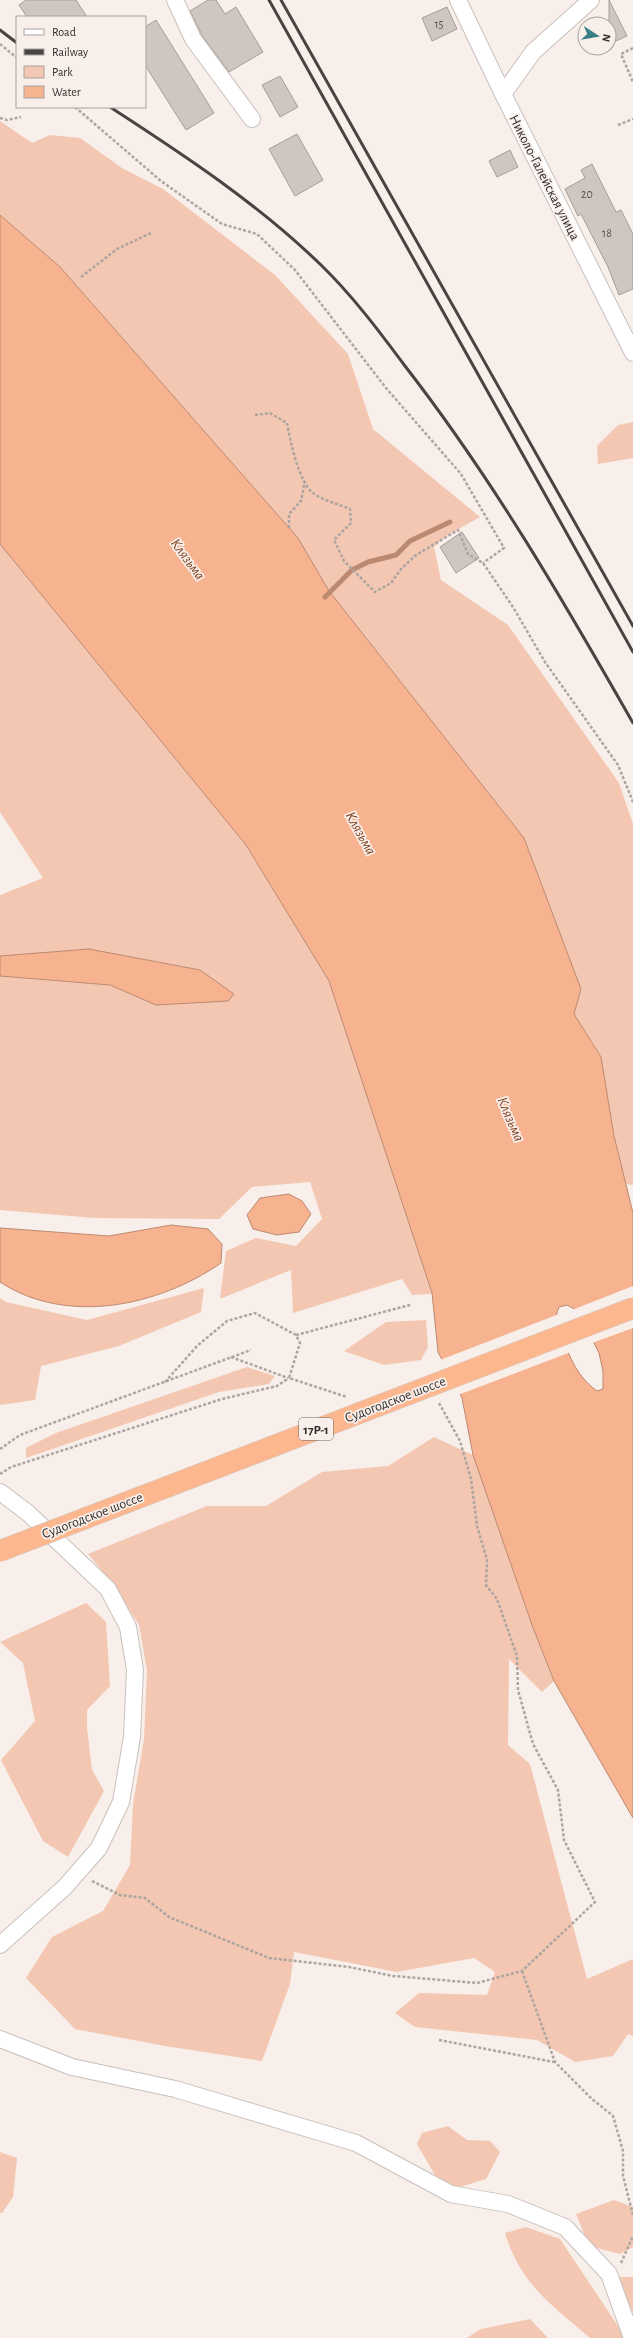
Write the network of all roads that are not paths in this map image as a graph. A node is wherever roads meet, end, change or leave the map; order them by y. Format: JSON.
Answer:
{"nodes":[{"id":1,"x":175,"y":0,"type":"edge"},
{"id":2,"x":458,"y":0,"type":"edge"},
{"id":3,"x":591,"y":0,"type":"edge"},
{"id":4,"x":503,"y":94,"type":"junction"},
{"id":5,"x":252,"y":119,"type":"dead end"},
{"id":6,"x":633,"y":353,"type":"edge"},
{"id":7,"x":633,"y":1308,"type":"edge"},
{"id":8,"x":0,"y":1492,"type":"edge"},
{"id":9,"x":0,"y":1551,"type":"edge"},
{"id":10,"x":0,"y":1945,"type":"edge"},
{"id":11,"x":0,"y":2039,"type":"edge"},
{"id":12,"x":632,"y":2338,"type":"edge"}],
"edges":[{"from":1,"to":5,"type":"street"},
{"from":2,"to":4,"type":"street","name":"Николо-Галейская улица"},
{"from":3,"to":4,"type":"street"},
{"from":4,"to":6,"type":"street","name":"Николо-Галейская улица"},
{"from":7,"to":9,"type":"main road","name":"Судогодское шоссе","number":"17Р-1","bridge":true},
{"from":8,"to":10,"type":"street"},
{"from":11,"to":12,"type":"street"}]}
